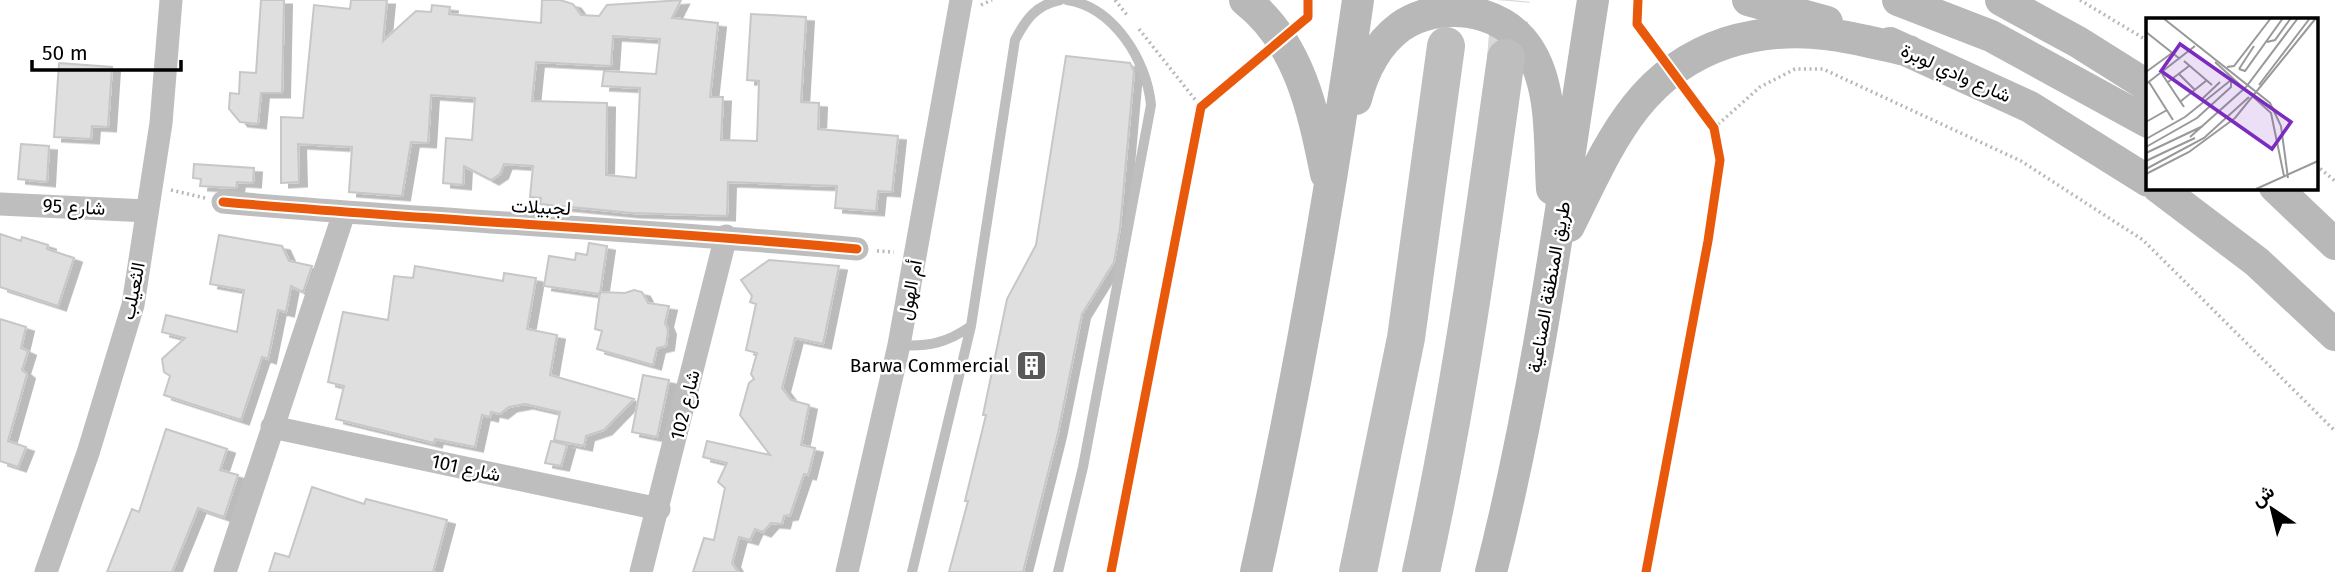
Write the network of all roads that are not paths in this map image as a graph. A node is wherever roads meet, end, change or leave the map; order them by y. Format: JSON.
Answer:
{"nodes":[{"id":1,"x":171,"y":0,"type":"edge"},
{"id":2,"x":1060,"y":0,"type":"edge"},
{"id":3,"x":1067,"y":0,"type":"edge"},
{"id":4,"x":1245,"y":0,"type":"edge"},
{"id":5,"x":1358,"y":0,"type":"edge"},
{"id":6,"x":1593,"y":0,"type":"edge"},
{"id":7,"x":1748,"y":0,"type":"edge"},
{"id":8,"x":1898,"y":0,"type":"edge"},
{"id":9,"x":2001,"y":0,"type":"edge"},
{"id":10,"x":960,"y":2,"type":"edge"},
{"id":11,"x":1446,"y":46,"type":"dead end"},
{"id":12,"x":1909,"y":51,"type":"junction"},
{"id":13,"x":1506,"y":58,"type":"tunnel mouth"},
{"id":14,"x":2146,"y":85,"type":"edge"},
{"id":15,"x":2146,"y":121,"type":"edge"},
{"id":16,"x":2146,"y":180,"type":"edge"},
{"id":17,"x":2161,"y":189,"type":"edge"},
{"id":18,"x":2262,"y":189,"type":"edge"},
{"id":19,"x":2277,"y":189,"type":"edge"},
{"id":20,"x":1330,"y":196,"type":"junction"},
{"id":21,"x":223,"y":202,"type":"road end"},
{"id":22,"x":0,"y":204,"type":"edge"},
{"id":23,"x":147,"y":211,"type":"junction"},
{"id":24,"x":344,"y":213,"type":"junction"},
{"id":25,"x":2305,"y":214,"type":"junction"},
{"id":26,"x":726,"y":236,"type":"junction"},
{"id":27,"x":2335,"y":244,"type":"edge"},
{"id":28,"x":858,"y":248,"type":"road end"},
{"id":29,"x":1557,"y":250,"type":"junction"},
{"id":30,"x":971,"y":326,"type":"junction"},
{"id":31,"x":2335,"y":335,"type":"edge"},
{"id":32,"x":900,"y":345,"type":"junction"},
{"id":33,"x":272,"y":427,"type":"junction"},
{"id":34,"x":659,"y":509,"type":"junction"},
{"id":35,"x":46,"y":572,"type":"edge"},
{"id":36,"x":225,"y":572,"type":"edge"},
{"id":37,"x":641,"y":572,"type":"edge"},
{"id":38,"x":847,"y":572,"type":"edge"},
{"id":39,"x":912,"y":572,"type":"edge"},
{"id":40,"x":1058,"y":572,"type":"edge"},
{"id":41,"x":1256,"y":572,"type":"edge"},
{"id":42,"x":1358,"y":572,"type":"edge"},
{"id":43,"x":1421,"y":572,"type":"edge"},
{"id":44,"x":1491,"y":572,"type":"edge"}],
"edges":[{"from":1,"to":23,"type":"street","name":"الثعيلب"},
{"from":2,"to":30,"type":"lane"},
{"from":3,"to":40,"type":"lane"},
{"from":4,"to":20,"type":"street"},
{"from":5,"to":20,"type":"street"},
{"from":6,"to":29,"type":"street","name":"طريق المنطقة الصناعية"},
{"from":7,"to":12,"type":"street","name":"شارع وادي لوبرة"},
{"from":8,"to":15,"type":"street"},
{"from":9,"to":14,"type":"street"},
{"from":10,"to":32,"type":"street","name":"أم الهول"},
{"from":11,"to":42,"type":"highway"},
{"from":12,"to":16,"type":"street","name":"شارع وادي لوبرة"},
{"from":12,"to":29,"type":"street"},
{"from":13,"to":43,"type":"highway"},
{"from":17,"to":31,"type":"street"},
{"from":18,"to":25,"type":"street"},
{"from":19,"to":25,"type":"street"},
{"from":20,"to":29,"type":"street"},
{"from":20,"to":41,"type":"street"},
{"from":21,"to":24,"type":"street","name":"لجبيلات"},
{"from":22,"to":23,"type":"street","name":"شارع 95"},
{"from":23,"to":35,"type":"street","name":"الثعيلب"},
{"from":24,"to":26,"type":"street","name":"لجبيلات"},
{"from":24,"to":33,"type":"street"},
{"from":25,"to":27,"type":"street"},
{"from":26,"to":28,"type":"street","name":"لجبيلات"},
{"from":26,"to":34,"type":"street","name":"شارع 102"},
{"from":29,"to":44,"type":"street","name":"طريق المنطقة الصناعية"},
{"from":30,"to":32,"type":"lane"},
{"from":30,"to":39,"type":"lane"},
{"from":32,"to":38,"type":"street","name":"أم الهول"},
{"from":33,"to":34,"type":"street","name":"شارع 101"},
{"from":33,"to":36,"type":"street"},
{"from":34,"to":37,"type":"street","name":"شارع 102"}]}
